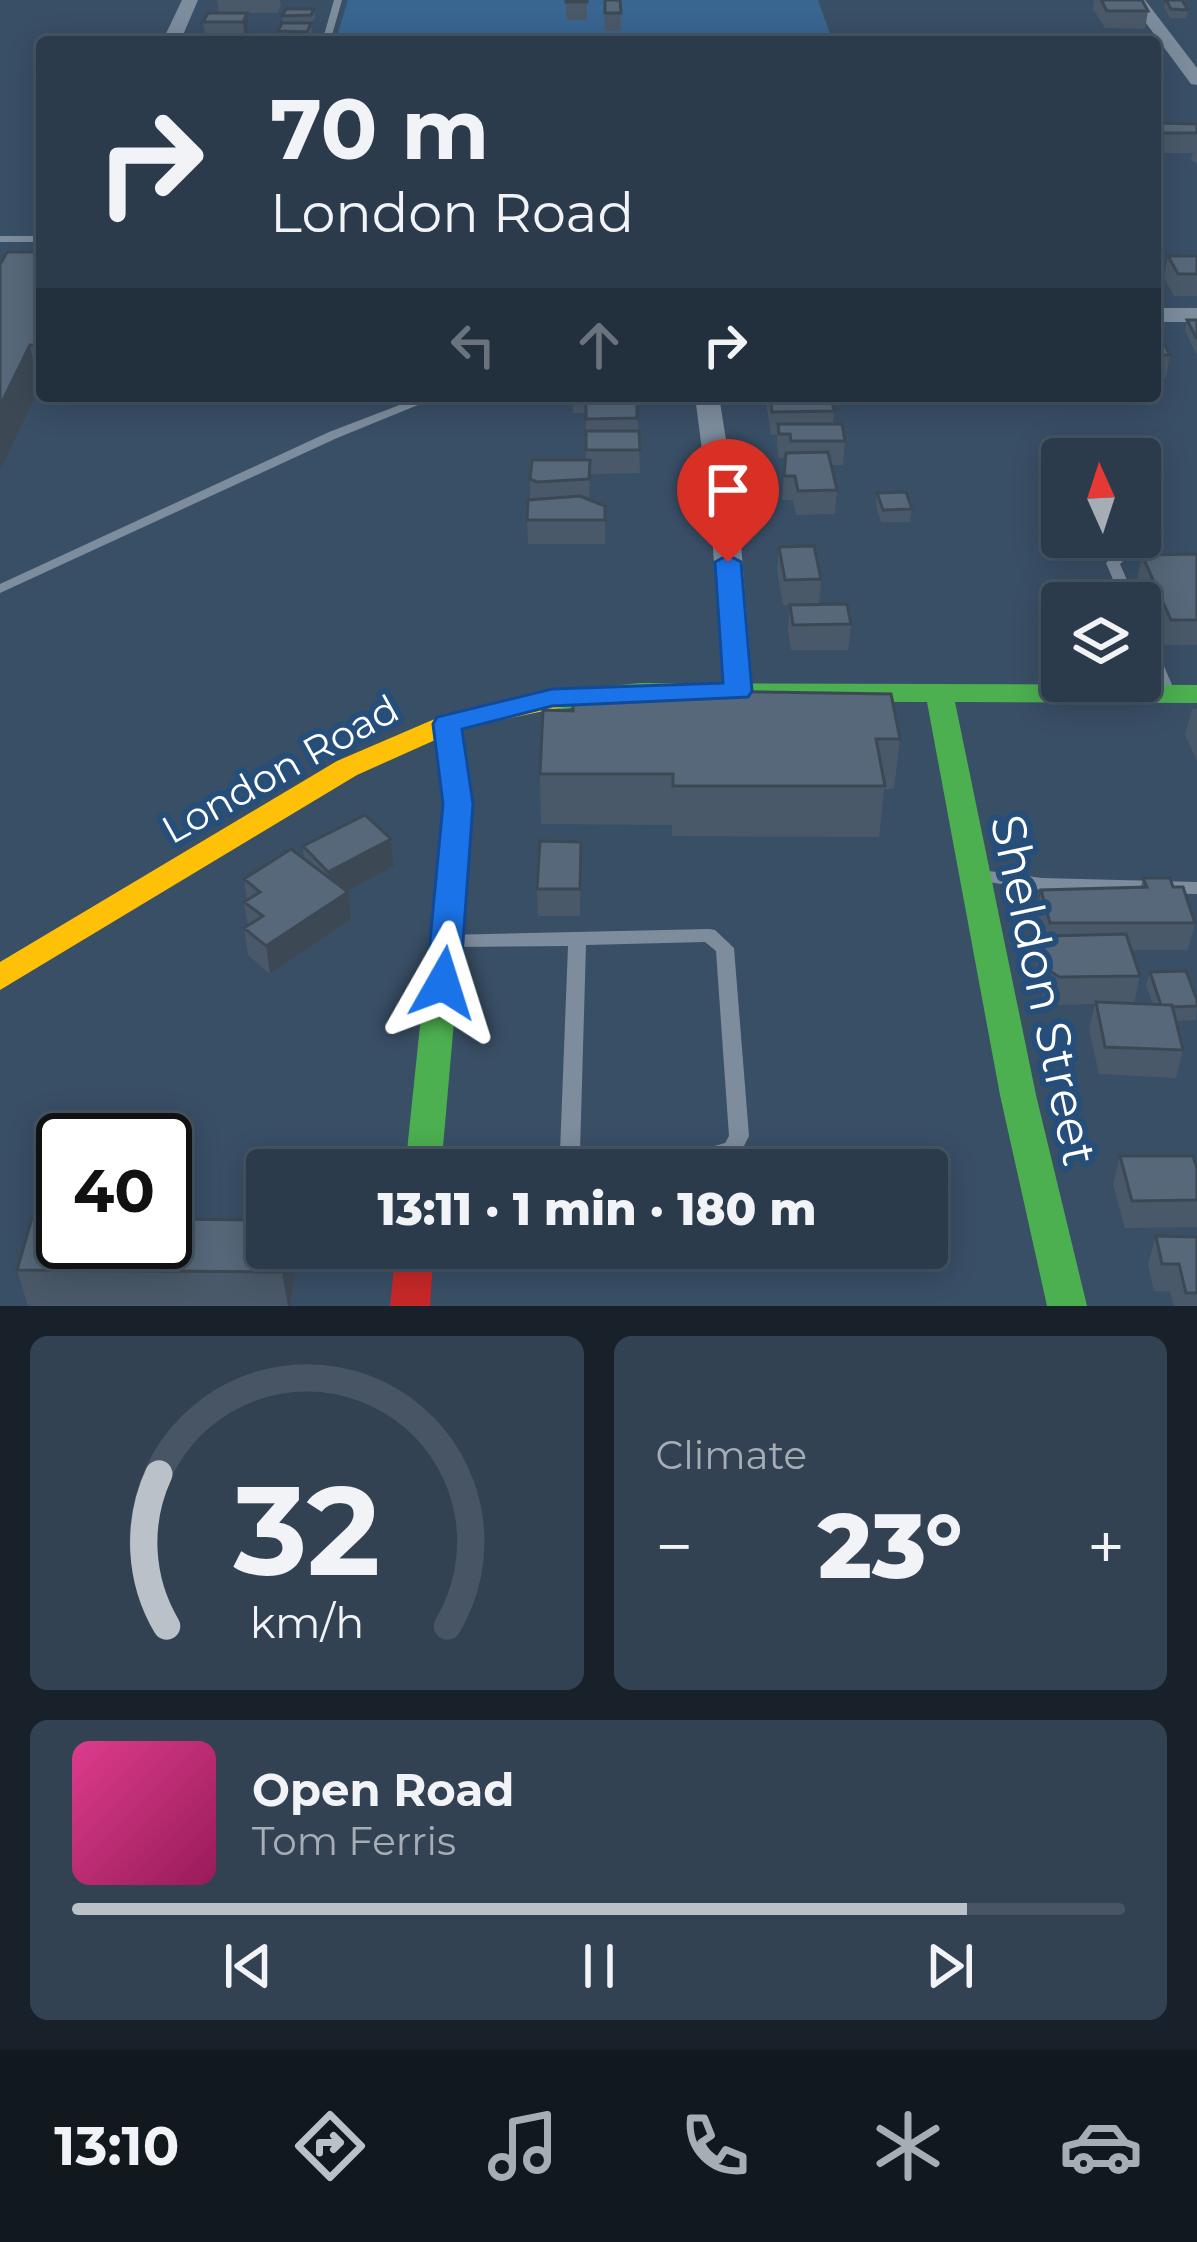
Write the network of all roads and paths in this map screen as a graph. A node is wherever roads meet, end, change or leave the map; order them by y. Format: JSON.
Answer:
{"nodes":[{"id":1,"x":190,"y":0,"type":"edge"},
{"id":2,"x":338,"y":0,"type":"edge"},
{"id":3,"x":1137,"y":0,"type":"edge"},
{"id":4,"x":174,"y":36,"type":"edge"},
{"id":5,"x":328,"y":36,"type":"edge"},
{"id":6,"x":1197,"y":80,"type":"edge"},
{"id":7,"x":0,"y":239,"type":"edge"},
{"id":8,"x":36,"y":239,"type":"edge"},
{"id":9,"x":1161,"y":315,"type":"edge"},
{"id":10,"x":1197,"y":315,"type":"edge"},
{"id":11,"x":418,"y":402,"type":"edge"},
{"id":12,"x":708,"y":402,"type":"edge"},
{"id":13,"x":0,"y":589,"type":"edge"},
{"id":14,"x":1161,"y":677,"type":"edge"},
{"id":15,"x":738,"y":691,"type":"junction"},
{"id":16,"x":939,"y":692,"type":"junction"},
{"id":17,"x":1168,"y":694,"type":"junction"},
{"id":18,"x":1197,"y":694,"type":"edge"},
{"id":19,"x":447,"y":724,"type":"junction"},
{"id":20,"x":972,"y":874,"type":"junction"},
{"id":21,"x":1197,"y":888,"type":"edge"},
{"id":22,"x":577,"y":939,"type":"junction"},
{"id":23,"x":448,"y":940,"type":"junction"},
{"id":24,"x":0,"y":978,"type":"edge"},
{"id":25,"x":425,"y":1149,"type":"edge"},
{"id":26,"x":571,"y":1149,"type":"edge"},
{"id":27,"x":732,"y":1149,"type":"edge"},
{"id":28,"x":414,"y":1269,"type":"edge"},
{"id":29,"x":410,"y":1306,"type":"edge"},
{"id":30,"x":1066,"y":1306,"type":"edge"}],
"edges":[{"from":1,"to":4,"type":"street"},
{"from":2,"to":5,"type":"lane"},
{"from":3,"to":6,"type":"street"},
{"from":7,"to":8,"type":"lane"},
{"from":9,"to":10,"type":"street"},
{"from":11,"to":13,"type":"lane"},
{"from":12,"to":15,"type":"street"},
{"from":14,"to":17,"type":"lane"},
{"from":15,"to":16,"type":"street","name":"London Road"},
{"from":15,"to":19,"type":"street","name":"London Road"},
{"from":16,"to":17,"type":"street","name":"London Road"},
{"from":16,"to":20,"type":"street","name":"Sheldon Street"},
{"from":17,"to":18,"type":"street","name":"London Road"},
{"from":19,"to":23,"type":"street"},
{"from":19,"to":24,"type":"street","name":"London Road"},
{"from":20,"to":21,"type":"lane"},
{"from":20,"to":30,"type":"street","name":"Sheldon Street"},
{"from":22,"to":23,"type":"lane"},
{"from":22,"to":26,"type":"lane"},
{"from":22,"to":27,"type":"lane"},
{"from":23,"to":25,"type":"street"},
{"from":28,"to":29,"type":"street"}]}
